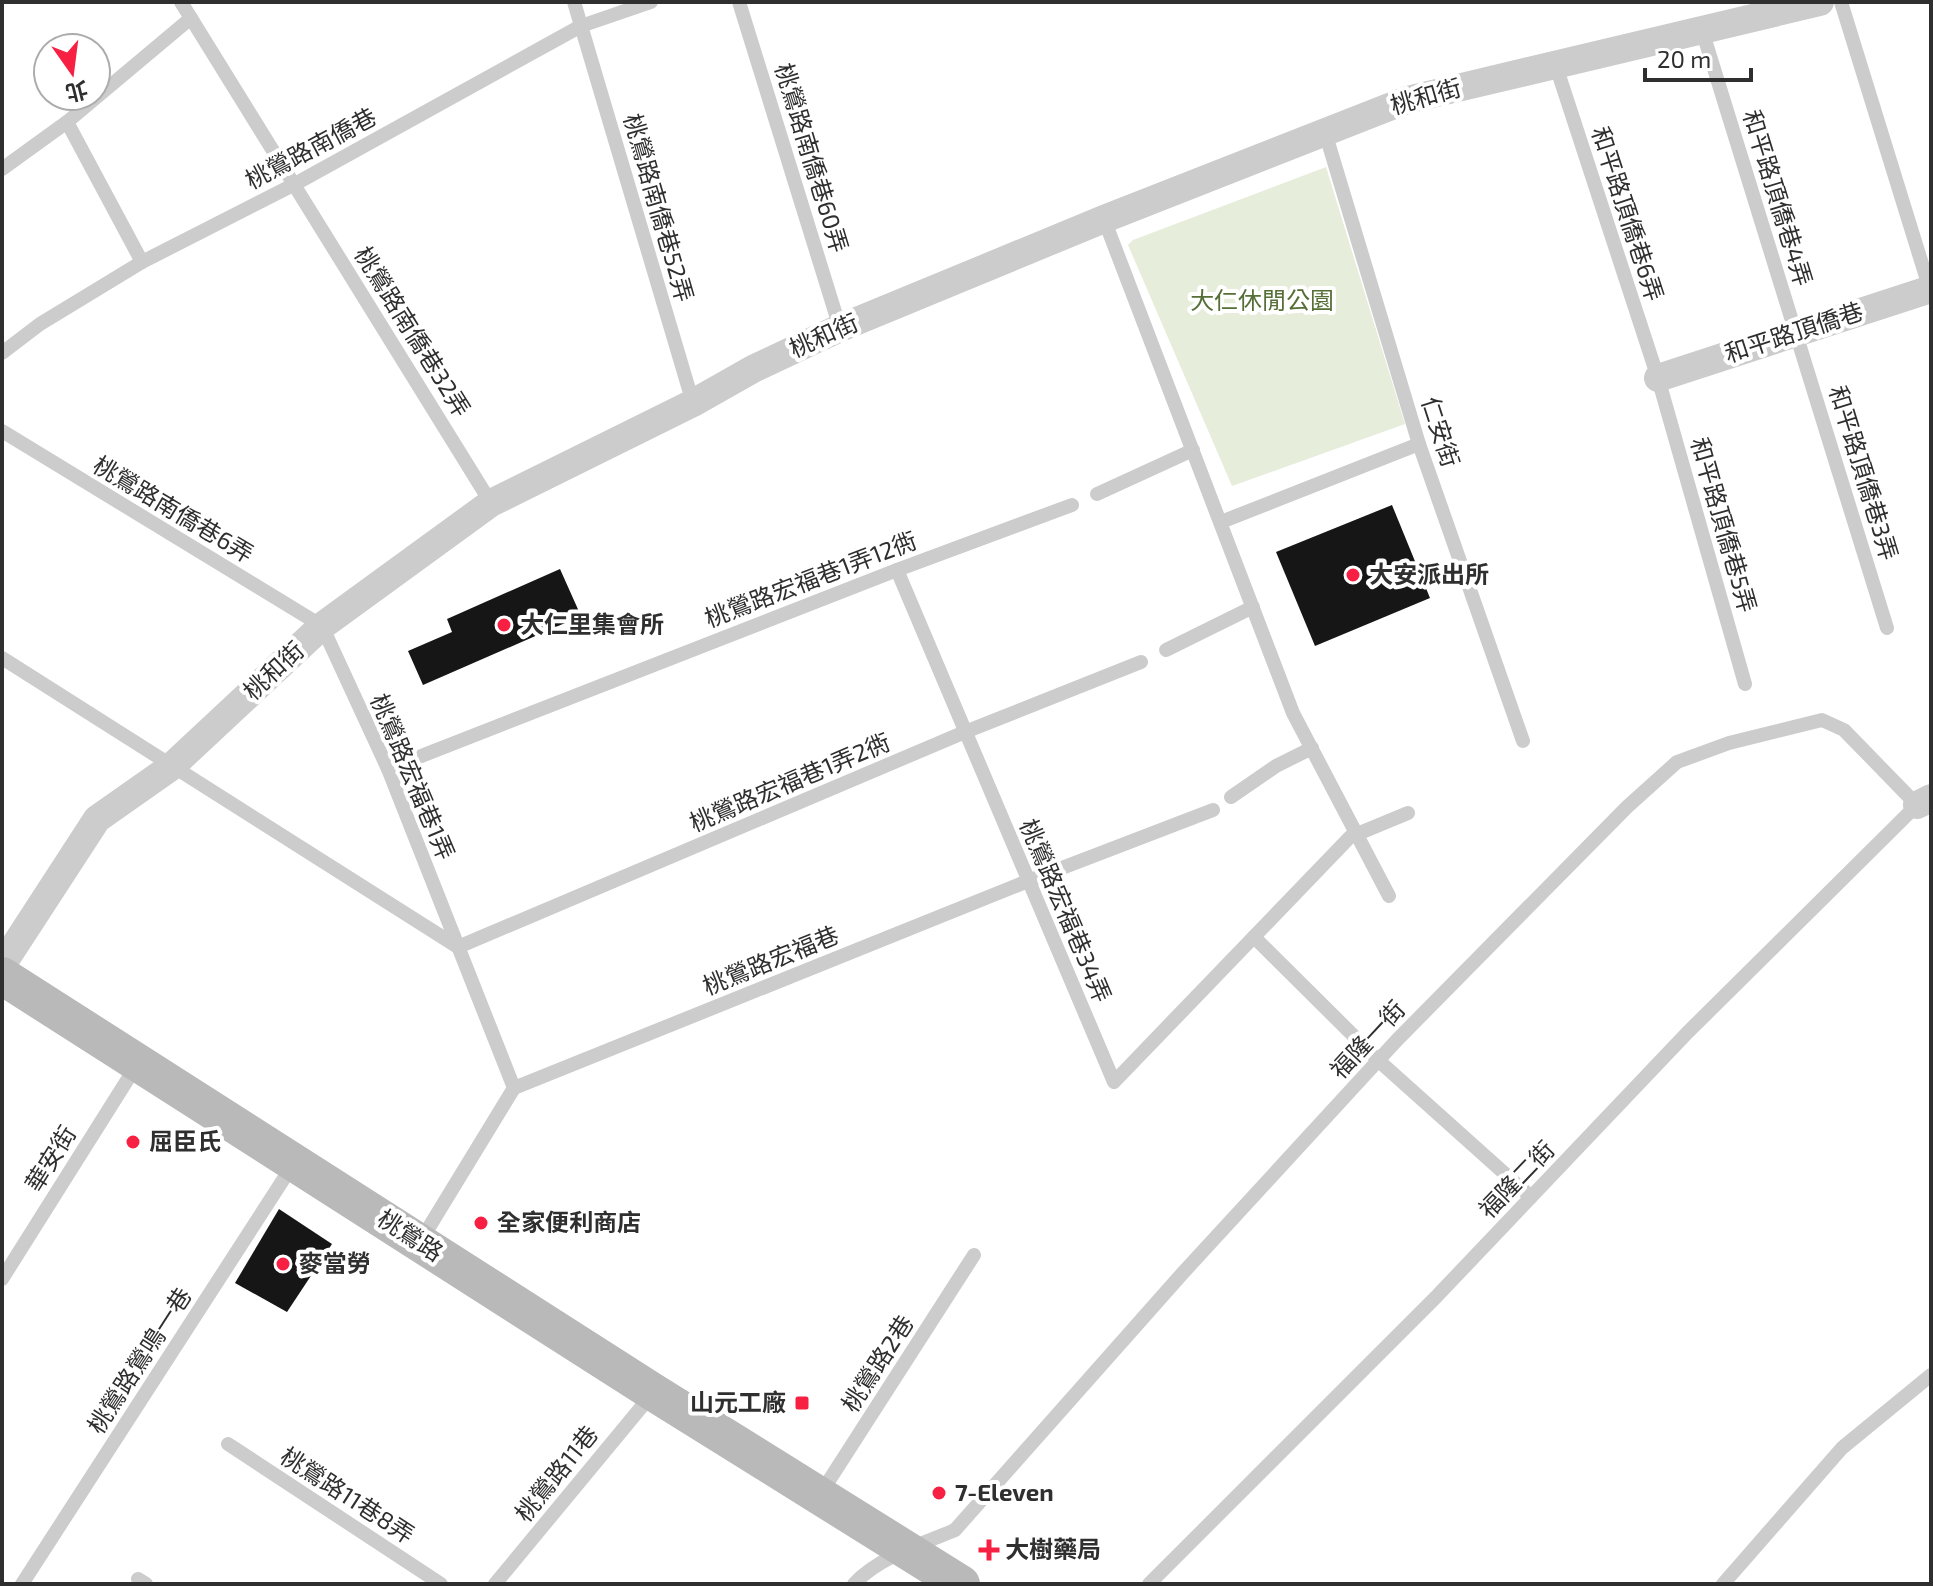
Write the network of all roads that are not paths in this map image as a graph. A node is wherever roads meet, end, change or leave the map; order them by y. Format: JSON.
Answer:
{"nodes":[{"id":1,"x":181,"y":2,"type":"edge"},
{"id":2,"x":574,"y":2,"type":"edge"},
{"id":3,"x":651,"y":2,"type":"edge"},
{"id":4,"x":739,"y":2,"type":"edge"},
{"id":5,"x":1820,"y":2,"type":"edge"},
{"id":6,"x":1841,"y":2,"type":"edge"},
{"id":7,"x":191,"y":18,"type":"junction"},
{"id":8,"x":581,"y":26,"type":"junction"},
{"id":9,"x":1702,"y":30,"type":"junction"},
{"id":10,"x":1555,"y":63,"type":"junction"},
{"id":11,"x":67,"y":122,"type":"junction"},
{"id":12,"x":1325,"y":132,"type":"junction"},
{"id":13,"x":2,"y":169,"type":"edge"},
{"id":14,"x":295,"y":184,"type":"junction"},
{"id":15,"x":1104,"y":219,"type":"junction"},
{"id":16,"x":142,"y":262,"type":"junction"},
{"id":17,"x":1931,"y":291,"type":"edge"},
{"id":18,"x":840,"y":328,"type":"junction"},
{"id":19,"x":1796,"y":332,"type":"junction"},
{"id":20,"x":2,"y":353,"type":"edge"},
{"id":21,"x":1658,"y":378,"type":"junction"},
{"id":22,"x":693,"y":403,"type":"junction"},
{"id":23,"x":2,"y":431,"type":"edge"},
{"id":24,"x":1419,"y":444,"type":"junction"},
{"id":25,"x":1193,"y":450,"type":"junction"},
{"id":26,"x":1097,"y":494,"type":"dead end"},
{"id":27,"x":491,"y":503,"type":"junction"},
{"id":28,"x":1072,"y":505,"type":"dead end"},
{"id":29,"x":1221,"y":522,"type":"junction"},
{"id":30,"x":897,"y":570,"type":"junction"},
{"id":31,"x":1253,"y":607,"type":"junction"},
{"id":32,"x":322,"y":626,"type":"junction"},
{"id":33,"x":1887,"y":628,"type":"dead end"},
{"id":34,"x":1166,"y":650,"type":"dead end"},
{"id":35,"x":2,"y":658,"type":"edge"},
{"id":36,"x":1141,"y":662,"type":"dead end"},
{"id":37,"x":1745,"y":684,"type":"dead end"},
{"id":38,"x":965,"y":732,"type":"junction"},
{"id":39,"x":1523,"y":741,"type":"dead end"},
{"id":40,"x":1312,"y":748,"type":"junction"},
{"id":41,"x":171,"y":767,"type":"junction"},
{"id":42,"x":388,"y":769,"type":"junction"},
{"id":43,"x":1231,"y":797,"type":"dead end"},
{"id":44,"x":1924,"y":801,"type":"edge"},
{"id":45,"x":1213,"y":810,"type":"dead end"},
{"id":46,"x":1408,"y":813,"type":"dead end"},
{"id":47,"x":1357,"y":835,"type":"junction"},
{"id":48,"x":1028,"y":881,"type":"junction"},
{"id":49,"x":1389,"y":896,"type":"dead end"},
{"id":50,"x":1254,"y":937,"type":"junction"},
{"id":51,"x":458,"y":947,"type":"junction"},
{"id":52,"x":2,"y":965,"type":"edge"},
{"id":53,"x":2,"y":976,"type":"edge"},
{"id":54,"x":1379,"y":1061,"type":"junction"},
{"id":55,"x":138,"y":1063,"type":"junction"},
{"id":56,"x":514,"y":1088,"type":"junction"},
{"id":57,"x":294,"y":1162,"type":"junction"},
{"id":58,"x":1531,"y":1197,"type":"junction"},
{"id":59,"x":420,"y":1243,"type":"junction"},
{"id":60,"x":974,"y":1255,"type":"dead end"},
{"id":61,"x":2,"y":1279,"type":"edge"},
{"id":62,"x":1931,"y":1375,"type":"edge"},
{"id":63,"x":653,"y":1392,"type":"junction"},
{"id":64,"x":228,"y":1444,"type":"dead end"},
{"id":65,"x":818,"y":1497,"type":"junction"},
{"id":66,"x":906,"y":1550,"type":"junction"},
{"id":67,"x":22,"y":1584,"type":"edge"},
{"id":68,"x":441,"y":1584,"type":"edge"},
{"id":69,"x":495,"y":1584,"type":"edge"},
{"id":70,"x":854,"y":1584,"type":"edge"},
{"id":71,"x":961,"y":1584,"type":"edge"},
{"id":72,"x":1149,"y":1584,"type":"edge"},
{"id":73,"x":1723,"y":1584,"type":"edge"}],
"edges":[{"from":1,"to":7,"type":"lane","name":"桃鶯路南僑巷32弄"},
{"from":2,"to":8,"type":"lane","name":"桃鶯路南僑巷52弄"},
{"from":3,"to":8,"type":"lane","name":"桃鶯路南僑巷"},
{"from":4,"to":18,"type":"lane","name":"桃鶯路南僑巷60弄"},
{"from":5,"to":9,"type":"street","name":"桃和街"},
{"from":6,"to":17,"type":"lane"},
{"from":7,"to":11,"type":"lane"},
{"from":7,"to":14,"type":"lane","name":"桃鶯路南僑巷32弄"},
{"from":8,"to":14,"type":"lane","name":"桃鶯路南僑巷"},
{"from":8,"to":22,"type":"lane","name":"桃鶯路南僑巷52弄"},
{"from":9,"to":10,"type":"street","name":"桃和街"},
{"from":9,"to":19,"type":"lane","name":"和平路頂僑巷4弄"},
{"from":10,"to":12,"type":"street","name":"桃和街"},
{"from":10,"to":21,"type":"lane","name":"和平路頂僑巷6弄"},
{"from":11,"to":13,"type":"lane"},
{"from":11,"to":16,"type":"lane"},
{"from":12,"to":15,"type":"street","name":"桃和街"},
{"from":12,"to":24,"type":"lane","name":"仁安街"},
{"from":14,"to":16,"type":"lane","name":"桃鶯路南僑巷"},
{"from":14,"to":27,"type":"lane","name":"桃鶯路南僑巷32弄"},
{"from":15,"to":18,"type":"street","name":"桃和街"},
{"from":15,"to":25,"type":"lane"},
{"from":16,"to":20,"type":"lane","name":"桃鶯路南僑巷"},
{"from":17,"to":19,"type":"street","name":"和平路頂僑巷"},
{"from":18,"to":22,"type":"street","name":"桃和街"},
{"from":19,"to":21,"type":"street","name":"和平路頂僑巷"},
{"from":19,"to":33,"type":"lane","name":"和平路頂僑巷3弄"},
{"from":21,"to":37,"type":"lane","name":"和平路頂僑巷5弄"},
{"from":22,"to":27,"type":"street","name":"桃和街"},
{"from":23,"to":32,"type":"lane","name":"桃鶯路南僑巷6弄"},
{"from":24,"to":29,"type":"lane"},
{"from":24,"to":39,"type":"lane","name":"仁安街"},
{"from":25,"to":26,"type":"lane"},
{"from":25,"to":29,"type":"lane"},
{"from":27,"to":32,"type":"street","name":"桃和街"},
{"from":28,"to":30,"type":"lane","name":"桃鶯路宏福巷1弄12衖"},
{"from":29,"to":31,"type":"lane"},
{"from":30,"to":38,"type":"lane","name":"桃鶯路宏福巷34弄"},
{"from":30,"to":42,"type":"lane","name":"桃鶯路宏福巷1弄12衖"},
{"from":31,"to":34,"type":"lane"},
{"from":31,"to":40,"type":"lane"},
{"from":32,"to":41,"type":"street","name":"桃和街"},
{"from":32,"to":42,"type":"lane","name":"桃鶯路宏福巷1弄"},
{"from":35,"to":41,"type":"lane"},
{"from":36,"to":38,"type":"lane","name":"桃鶯路宏福巷1弄2衖"},
{"from":38,"to":48,"type":"lane","name":"桃鶯路宏福巷34弄"},
{"from":38,"to":51,"type":"lane","name":"桃鶯路宏福巷1弄2衖"},
{"from":40,"to":43,"type":"lane"},
{"from":40,"to":47,"type":"lane"},
{"from":41,"to":51,"type":"lane"},
{"from":41,"to":52,"type":"street","name":"桃和街"},
{"from":42,"to":51,"type":"lane","name":"桃鶯路宏福巷1弄"},
{"from":44,"to":54,"type":"lane","name":"福隆一街"},
{"from":44,"to":58,"type":"lane","name":"福隆二街"},
{"from":45,"to":48,"type":"lane","name":"桃鶯路宏福巷"},
{"from":46,"to":47,"type":"lane"},
{"from":47,"to":49,"type":"lane"},
{"from":47,"to":50,"type":"lane"},
{"from":48,"to":50,"type":"lane","name":"桃鶯路宏福巷34弄"},
{"from":48,"to":56,"type":"lane","name":"桃鶯路宏福巷"},
{"from":50,"to":54,"type":"lane"},
{"from":51,"to":56,"type":"lane","name":"桃鶯路宏福巷1弄"},
{"from":53,"to":55,"type":"main road","name":"桃鶯路"},
{"from":54,"to":58,"type":"lane"},
{"from":54,"to":66,"type":"lane","name":"福隆一街"},
{"from":55,"to":57,"type":"main road","name":"桃鶯路"},
{"from":55,"to":61,"type":"lane","name":"華安街"},
{"from":56,"to":59,"type":"lane"},
{"from":57,"to":59,"type":"main road","name":"桃鶯路"},
{"from":57,"to":67,"type":"lane","name":"桃鶯路鶯鳴一巷"},
{"from":58,"to":72,"type":"lane","name":"福隆二街"},
{"from":59,"to":63,"type":"main road","name":"桃鶯路"},
{"from":60,"to":65,"type":"lane","name":"桃鶯路2巷"},
{"from":62,"to":73,"type":"lane"},
{"from":63,"to":65,"type":"main road","name":"桃鶯路"},
{"from":63,"to":69,"type":"lane","name":"桃鶯路11巷"},
{"from":64,"to":68,"type":"lane","name":"桃鶯路11巷8弄"},
{"from":65,"to":66,"type":"main road","name":"桃鶯路"},
{"from":66,"to":70,"type":"lane","name":"福隆一街"},
{"from":66,"to":71,"type":"main road","name":"桃鶯路"}]}
